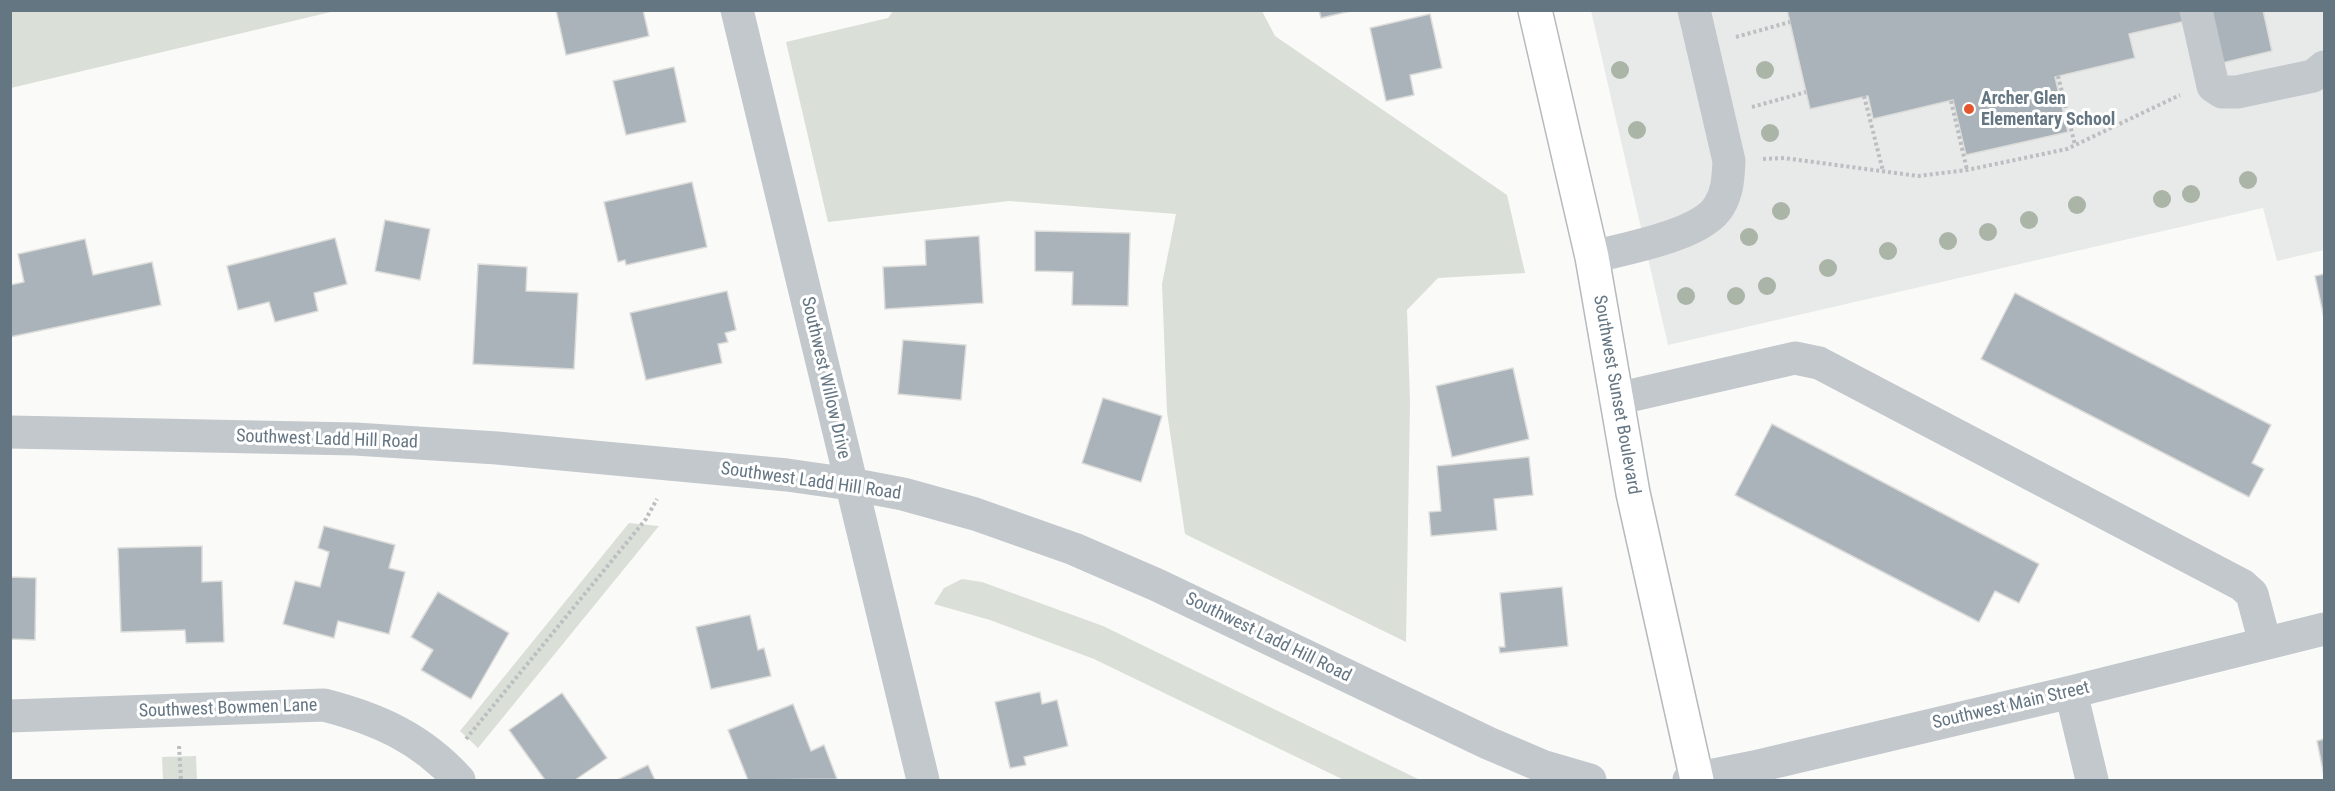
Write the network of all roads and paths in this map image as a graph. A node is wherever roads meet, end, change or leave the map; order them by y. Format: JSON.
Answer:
{"nodes":[{"id":1,"x":737,"y":10,"type":"edge"},
{"id":2,"x":1535,"y":10,"type":"edge"},
{"id":3,"x":1694,"y":10,"type":"edge"},
{"id":4,"x":2196,"y":10,"type":"edge"},
{"id":5,"x":1790,"y":22,"type":"dead end"},
{"id":6,"x":1702,"y":46,"type":"junction"},
{"id":7,"x":2325,"y":67,"type":"edge"},
{"id":8,"x":2058,"y":76,"type":"dead end"},
{"id":9,"x":2213,"y":86,"type":"junction"},
{"id":10,"x":1806,"y":92,"type":"dead end"},
{"id":11,"x":1864,"y":96,"type":"dead end"},
{"id":12,"x":1951,"y":101,"type":"dead end"},
{"id":13,"x":1719,"y":117,"type":"junction"},
{"id":14,"x":2075,"y":145,"type":"junction"},
{"id":15,"x":1729,"y":161,"type":"junction"},
{"id":16,"x":1883,"y":171,"type":"junction"},
{"id":17,"x":1967,"y":171,"type":"junction"},
{"id":18,"x":1592,"y":257,"type":"junction"},
{"id":19,"x":1616,"y":399,"type":"junction"},
{"id":20,"x":10,"y":432,"type":"edge"},
{"id":21,"x":665,"y":464,"type":"junction"},
{"id":22,"x":850,"y":484,"type":"junction"},
{"id":23,"x":2325,"y":629,"type":"edge"},
{"id":24,"x":2265,"y":643,"type":"junction"},
{"id":25,"x":2071,"y":692,"type":"junction"},
{"id":26,"x":10,"y":716,"type":"edge"},
{"id":27,"x":451,"y":772,"type":"edge"},
{"id":28,"x":923,"y":780,"type":"edge"},
{"id":29,"x":1590,"y":780,"type":"edge"},
{"id":30,"x":1694,"y":780,"type":"edge"},
{"id":31,"x":2092,"y":780,"type":"edge"}],
"edges":[{"from":1,"to":22,"type":"street","name":"Southwest Willow Drive"},
{"from":2,"to":18,"type":"main road","name":"Southwest Sunset Boulevard"},
{"from":3,"to":6,"type":"street"},
{"from":4,"to":9,"type":"street"},
{"from":5,"to":6,"type":"path"},
{"from":6,"to":13,"type":"street"},
{"from":7,"to":9,"type":"street"},
{"from":8,"to":14,"type":"path"},
{"from":9,"to":14,"type":"path"},
{"from":10,"to":13,"type":"path"},
{"from":11,"to":16,"type":"path"},
{"from":12,"to":17,"type":"path"},
{"from":13,"to":15,"type":"street"},
{"from":14,"to":17,"type":"path"},
{"from":15,"to":16,"type":"path"},
{"from":15,"to":18,"type":"street"},
{"from":16,"to":17,"type":"path"},
{"from":18,"to":19,"type":"main road","name":"Southwest Sunset Boulevard"},
{"from":19,"to":24,"type":"street"},
{"from":19,"to":30,"type":"main road","name":"Southwest Sunset Boulevard"},
{"from":20,"to":21,"type":"street","name":"Southwest Ladd Hill Road"},
{"from":21,"to":22,"type":"street","name":"Southwest Ladd Hill Road"},
{"from":21,"to":27,"type":"path"},
{"from":22,"to":28,"type":"street","name":"Southwest Willow Drive"},
{"from":22,"to":29,"type":"street","name":"Southwest Ladd Hill Road"},
{"from":23,"to":24,"type":"street","name":"Southwest Main Street"},
{"from":24,"to":25,"type":"street","name":"Southwest Main Street"},
{"from":25,"to":30,"type":"street","name":"Southwest Main Street"},
{"from":25,"to":31,"type":"street"},
{"from":26,"to":27,"type":"street","name":"Southwest Bowmen Lane"}]}
